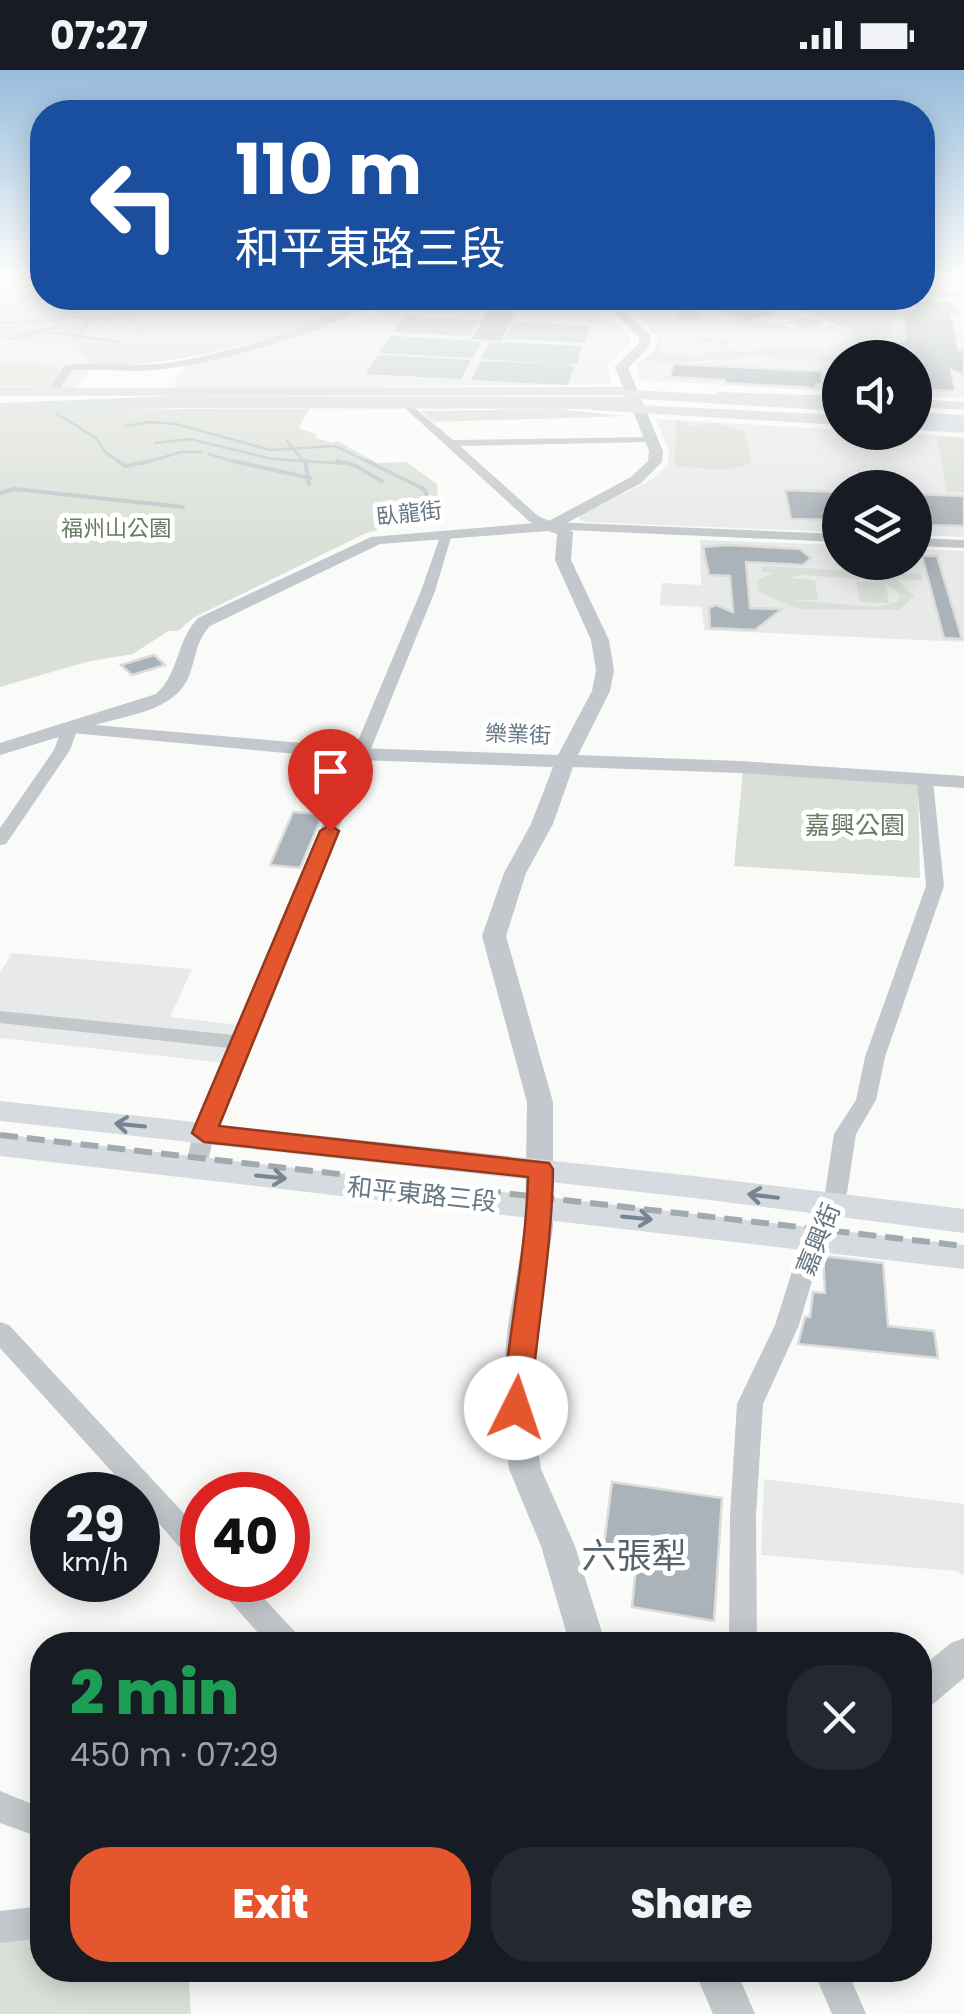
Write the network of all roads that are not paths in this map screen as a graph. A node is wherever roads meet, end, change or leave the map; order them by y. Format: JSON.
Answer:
{"nodes":[{"id":1,"x":167,"y":365,"type":"edge"},
{"id":2,"x":623,"y":365,"type":"edge"},
{"id":3,"x":86,"y":367,"type":"junction"},
{"id":4,"x":0,"y":392,"type":"edge"},
{"id":5,"x":57,"y":394,"type":"junction"},
{"id":6,"x":636,"y":399,"type":"junction"},
{"id":7,"x":822,"y":403,"type":"edge"},
{"id":8,"x":410,"y":406,"type":"junction"},
{"id":9,"x":0,"y":407,"type":"edge"},
{"id":10,"x":932,"y":408,"type":"edge"},
{"id":11,"x":964,"y":409,"type":"edge"},
{"id":12,"x":822,"y":415,"type":"edge"},
{"id":13,"x":964,"y":420,"type":"edge"},
{"id":14,"x":932,"y":421,"type":"edge"},
{"id":15,"x":932,"y":423,"type":"edge"},
{"id":16,"x":964,"y":428,"type":"edge"},
{"id":17,"x":650,"y":440,"type":"junction"},
{"id":18,"x":447,"y":442,"type":"junction"},
{"id":19,"x":550,"y":526,"type":"junction"},
{"id":20,"x":446,"y":534,"type":"junction"},
{"id":21,"x":822,"y":537,"type":"edge"},
{"id":22,"x":932,"y":543,"type":"edge"},
{"id":23,"x":964,"y":544,"type":"edge"},
{"id":24,"x":70,"y":728,"type":"junction"},
{"id":25,"x":0,"y":748,"type":"edge"},
{"id":26,"x":359,"y":754,"type":"junction"},
{"id":27,"x":565,"y":761,"type":"junction"},
{"id":28,"x":925,"y":782,"type":"junction"},
{"id":29,"x":964,"y":782,"type":"edge"},
{"id":30,"x":0,"y":840,"type":"edge"},
{"id":31,"x":0,"y":1017,"type":"edge"},
{"id":32,"x":242,"y":1043,"type":"junction"},
{"id":33,"x":0,"y":1111,"type":"edge"},
{"id":34,"x":204,"y":1133,"type":"junction"},
{"id":35,"x":0,"y":1145,"type":"edge"},
{"id":36,"x":196,"y":1169,"type":"junction"},
{"id":37,"x":540,"y":1169,"type":"junction"},
{"id":38,"x":832,"y":1204,"type":"junction"},
{"id":39,"x":540,"y":1208,"type":"junction"},
{"id":40,"x":964,"y":1221,"type":"edge"},
{"id":41,"x":814,"y":1237,"type":"junction"},
{"id":42,"x":964,"y":1257,"type":"edge"},
{"id":43,"x":0,"y":1332,"type":"edge"},
{"id":44,"x":180,"y":1528,"type":"edge"},
{"id":45,"x":249,"y":1602,"type":"edge"},
{"id":46,"x":276,"y":1632,"type":"edge"},
{"id":47,"x":584,"y":1632,"type":"edge"},
{"id":48,"x":743,"y":1632,"type":"edge"},
{"id":49,"x":964,"y":1655,"type":"edge"},
{"id":50,"x":932,"y":1682,"type":"edge"},
{"id":51,"x":0,"y":1807,"type":"edge"},
{"id":52,"x":30,"y":1818,"type":"edge"},
{"id":53,"x":30,"y":1923,"type":"edge"},
{"id":54,"x":0,"y":1927,"type":"edge"},
{"id":55,"x":719,"y":1982,"type":"edge"},
{"id":56,"x":734,"y":2014,"type":"edge"}],
"edges":[{"from":1,"to":3,"type":"street"},
{"from":2,"to":6,"type":"street"},
{"from":3,"to":5,"type":"street"},
{"from":3,"to":5,"type":"street"},
{"from":4,"to":5,"type":"main road"},
{"from":5,"to":6,"type":"main road"},
{"from":6,"to":7,"type":"main road"},
{"from":6,"to":8,"type":"main road"},
{"from":6,"to":9,"type":"highway"},
{"from":6,"to":12,"type":"main road"},
{"from":6,"to":17,"type":"street"},
{"from":8,"to":9,"type":"main road"},
{"from":8,"to":18,"type":"street"},
{"from":10,"to":11,"type":"main road"},
{"from":13,"to":14,"type":"main road"},
{"from":15,"to":16,"type":"main road"},
{"from":17,"to":18,"type":"street"},
{"from":17,"to":19,"type":"street"},
{"from":18,"to":19,"type":"street"},
{"from":19,"to":20,"type":"street","name":"臥龍街"},
{"from":19,"to":21,"type":"street","name":"臥龍街"},
{"from":19,"to":27,"type":"street"},
{"from":20,"to":24,"type":"street","name":"臥龍街"},
{"from":20,"to":26,"type":"street"},
{"from":22,"to":23,"type":"street"},
{"from":24,"to":25,"type":"street","name":"臥龍街"},
{"from":24,"to":26,"type":"street","name":"樂業街"},
{"from":24,"to":30,"type":"street"},
{"from":26,"to":27,"type":"street","name":"樂業街"},
{"from":26,"to":32,"type":"street"},
{"from":27,"to":28,"type":"street","name":"樂業街"},
{"from":27,"to":37,"type":"street"},
{"from":28,"to":29,"type":"street","name":"樂業街"},
{"from":28,"to":38,"type":"street","name":"嘉興街"},
{"from":31,"to":32,"type":"street"},
{"from":32,"to":34,"type":"street"},
{"from":34,"to":33,"type":"main road","name":"和平東路三段","one_way":true},
{"from":34,"to":36,"type":"street"},
{"from":34,"to":37,"type":"main road","name":"和平東路三段"},
{"from":35,"to":36,"type":"main road","name":"和平東路三段"},
{"from":36,"to":39,"type":"main road","name":"和平東路三段","one_way":true},
{"from":38,"to":37,"type":"main road","name":"和平東路三段","one_way":true},
{"from":37,"to":39,"type":"street"},
{"from":38,"to":40,"type":"main road","name":"和平東路三段"},
{"from":38,"to":41,"type":"street","name":"嘉興街"},
{"from":39,"to":41,"type":"main road","name":"和平東路三段","one_way":true},
{"from":39,"to":47,"type":"street"},
{"from":41,"to":42,"type":"main road","name":"和平東路三段"},
{"from":41,"to":48,"type":"street","name":"嘉興街"},
{"from":43,"to":44,"type":"street"},
{"from":45,"to":46,"type":"street"},
{"from":49,"to":50,"type":"street"},
{"from":51,"to":52,"type":"street"},
{"from":53,"to":54,"type":"street"},
{"from":55,"to":56,"type":"street"}]}
